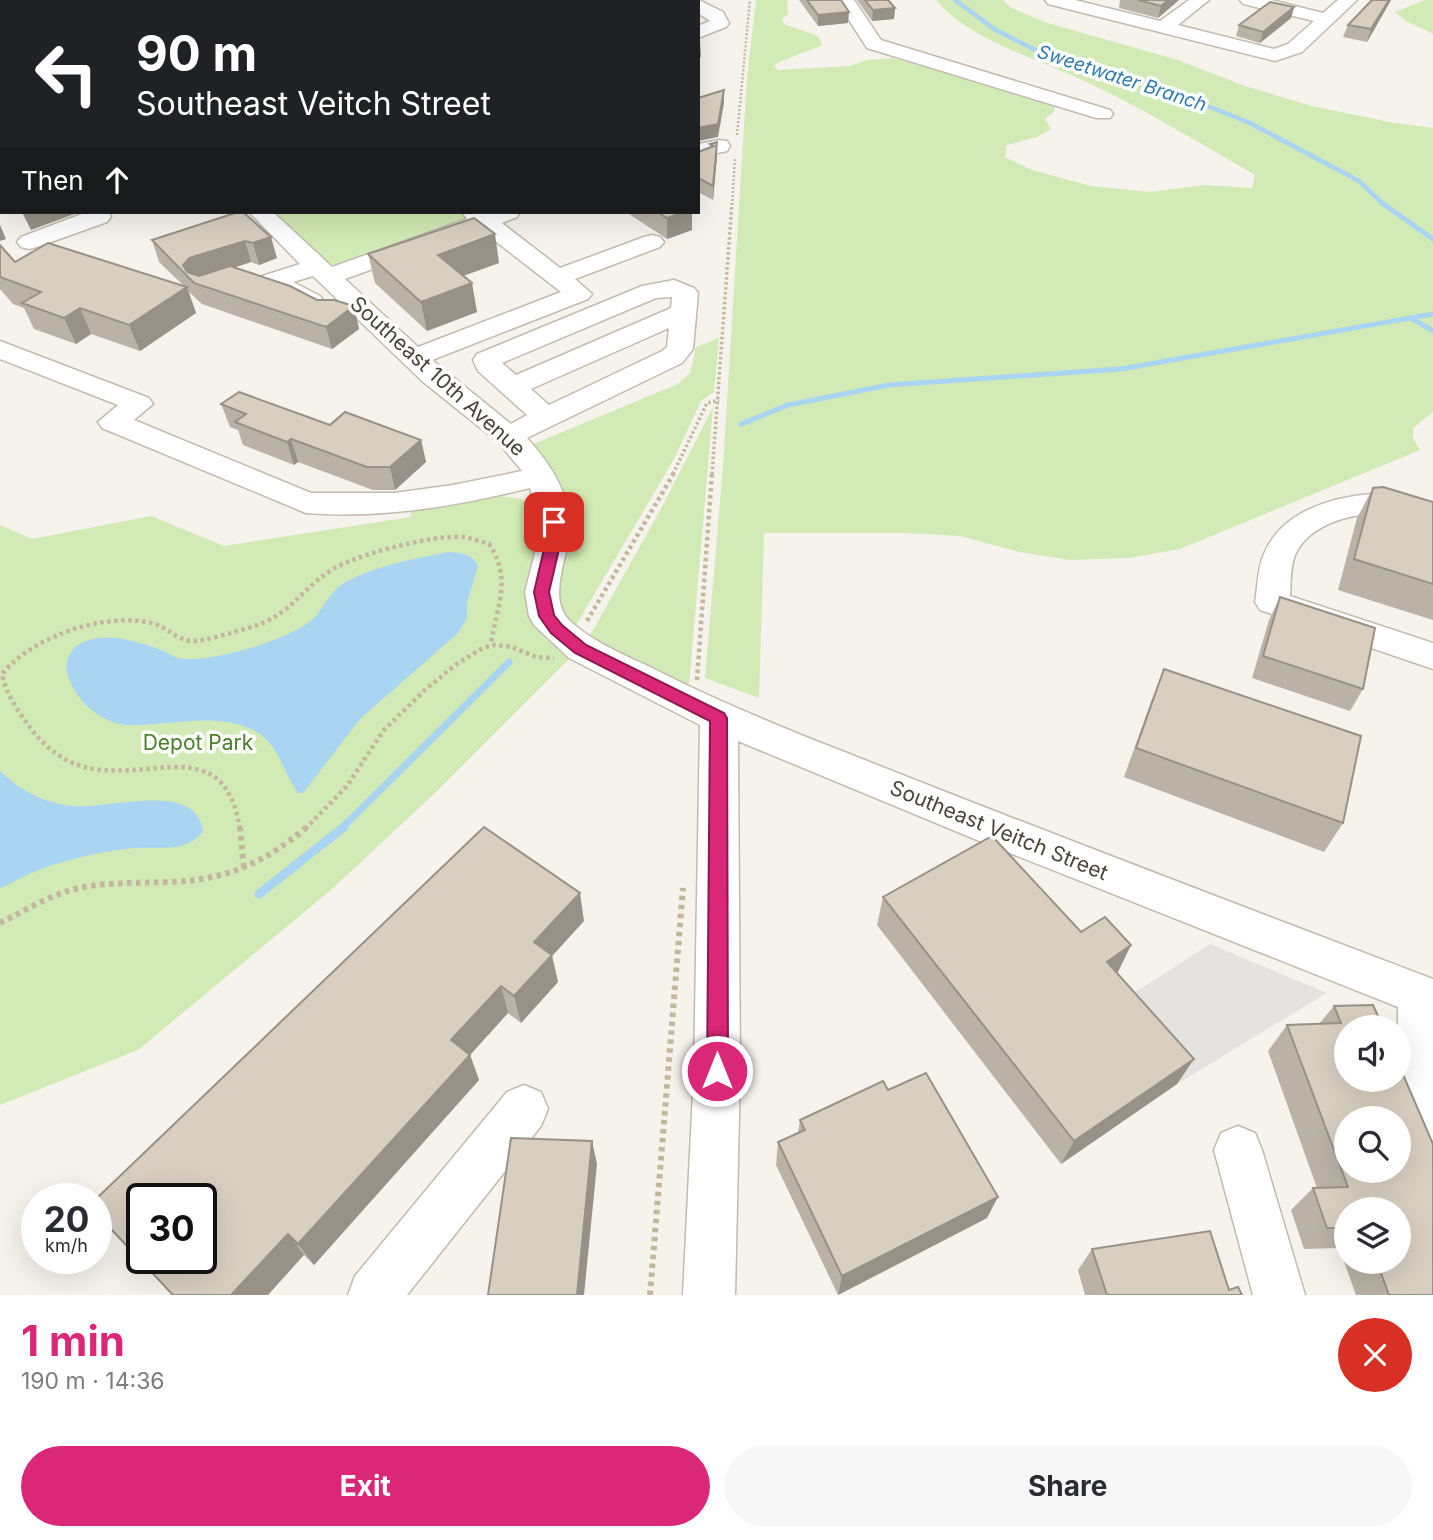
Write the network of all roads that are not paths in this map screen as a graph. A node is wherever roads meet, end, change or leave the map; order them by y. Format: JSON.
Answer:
{"nodes":[{"id":1,"x":845,"y":0,"type":"edge"},
{"id":2,"x":1054,"y":0,"type":"edge"},
{"id":3,"x":1200,"y":0,"type":"edge"},
{"id":4,"x":1249,"y":0,"type":"edge"},
{"id":5,"x":1349,"y":0,"type":"edge"},
{"id":6,"x":700,"y":6,"type":"edge"},
{"id":7,"x":1327,"y":19,"type":"junction"},
{"id":8,"x":1164,"y":27,"type":"junction"},
{"id":9,"x":700,"y":32,"type":"edge"},
{"id":10,"x":1103,"y":114,"type":"dead end"},
{"id":11,"x":98,"y":214,"type":"edge"},
{"id":12,"x":262,"y":214,"type":"edge"},
{"id":13,"x":479,"y":216,"type":"edge"},
{"id":14,"x":29,"y":242,"type":"dead end"},
{"id":15,"x":652,"y":242,"type":"dead end"},
{"id":16,"x":324,"y":271,"type":"junction"},
{"id":17,"x":558,"y":277,"type":"junction"},
{"id":18,"x":359,"y":305,"type":"junction"},
{"id":19,"x":685,"y":311,"type":"junction"},
{"id":20,"x":0,"y":349,"type":"edge"},
{"id":21,"x":414,"y":358,"type":"junction"},
{"id":22,"x":513,"y":387,"type":"junction"},
{"id":23,"x":546,"y":416,"type":"junction"},
{"id":24,"x":508,"y":436,"type":"junction"},
{"id":25,"x":540,"y":476,"type":"junction"},
{"id":26,"x":1433,"y":519,"type":"edge"},
{"id":27,"x":572,"y":641,"type":"joint"},
{"id":28,"x":1433,"y":656,"type":"edge"},
{"id":29,"x":707,"y":703,"type":"junction"},
{"id":30,"x":1427,"y":998,"type":"edge"},
{"id":31,"x":524,"y":1109,"type":"dead end"},
{"id":32,"x":1433,"y":1127,"type":"edge"},
{"id":33,"x":1238,"y":1150,"type":"dead end"},
{"id":34,"x":374,"y":1295,"type":"edge"},
{"id":35,"x":709,"y":1295,"type":"edge"},
{"id":36,"x":1279,"y":1295,"type":"edge"}],
"edges":[{"from":1,"to":10,"type":"street"},
{"from":2,"to":8,"type":"street"},
{"from":3,"to":8,"type":"street"},
{"from":4,"to":7,"type":"street"},
{"from":5,"to":7,"type":"street"},
{"from":6,"to":9,"type":"street"},
{"from":7,"to":8,"type":"street"},
{"from":11,"to":14,"type":"street"},
{"from":12,"to":16,"type":"street","name":"Southeast 10th Avenue"},
{"from":13,"to":16,"type":"street"},
{"from":13,"to":17,"type":"street"},
{"from":15,"to":17,"type":"street"},
{"from":16,"to":18,"type":"street","name":"Southeast 10th Avenue"},
{"from":16,"to":18,"type":"street"},
{"from":17,"to":21,"type":"street"},
{"from":18,"to":21,"type":"street","name":"Southeast 10th Avenue"},
{"from":19,"to":22,"type":"street"},
{"from":19,"to":22,"type":"street"},
{"from":19,"to":23,"type":"street"},
{"from":20,"to":25,"type":"street"},
{"from":21,"to":24,"type":"street","name":"Southeast 10th Avenue"},
{"from":22,"to":23,"type":"street"},
{"from":23,"to":24,"type":"street"},
{"from":24,"to":25,"type":"street","name":"Southeast 10th Avenue"},
{"from":25,"to":27,"type":"street","name":"Southeast 10th Avenue"},
{"from":26,"to":28,"type":"street"},
{"from":27,"to":29,"type":"street","name":"Southeast Veitch Street"},
{"from":29,"to":30,"type":"street","name":"Southeast Veitch Street"},
{"from":29,"to":35,"type":"street"},
{"from":30,"to":32,"type":"street"},
{"from":31,"to":34,"type":"street"},
{"from":33,"to":36,"type":"street"}]}
